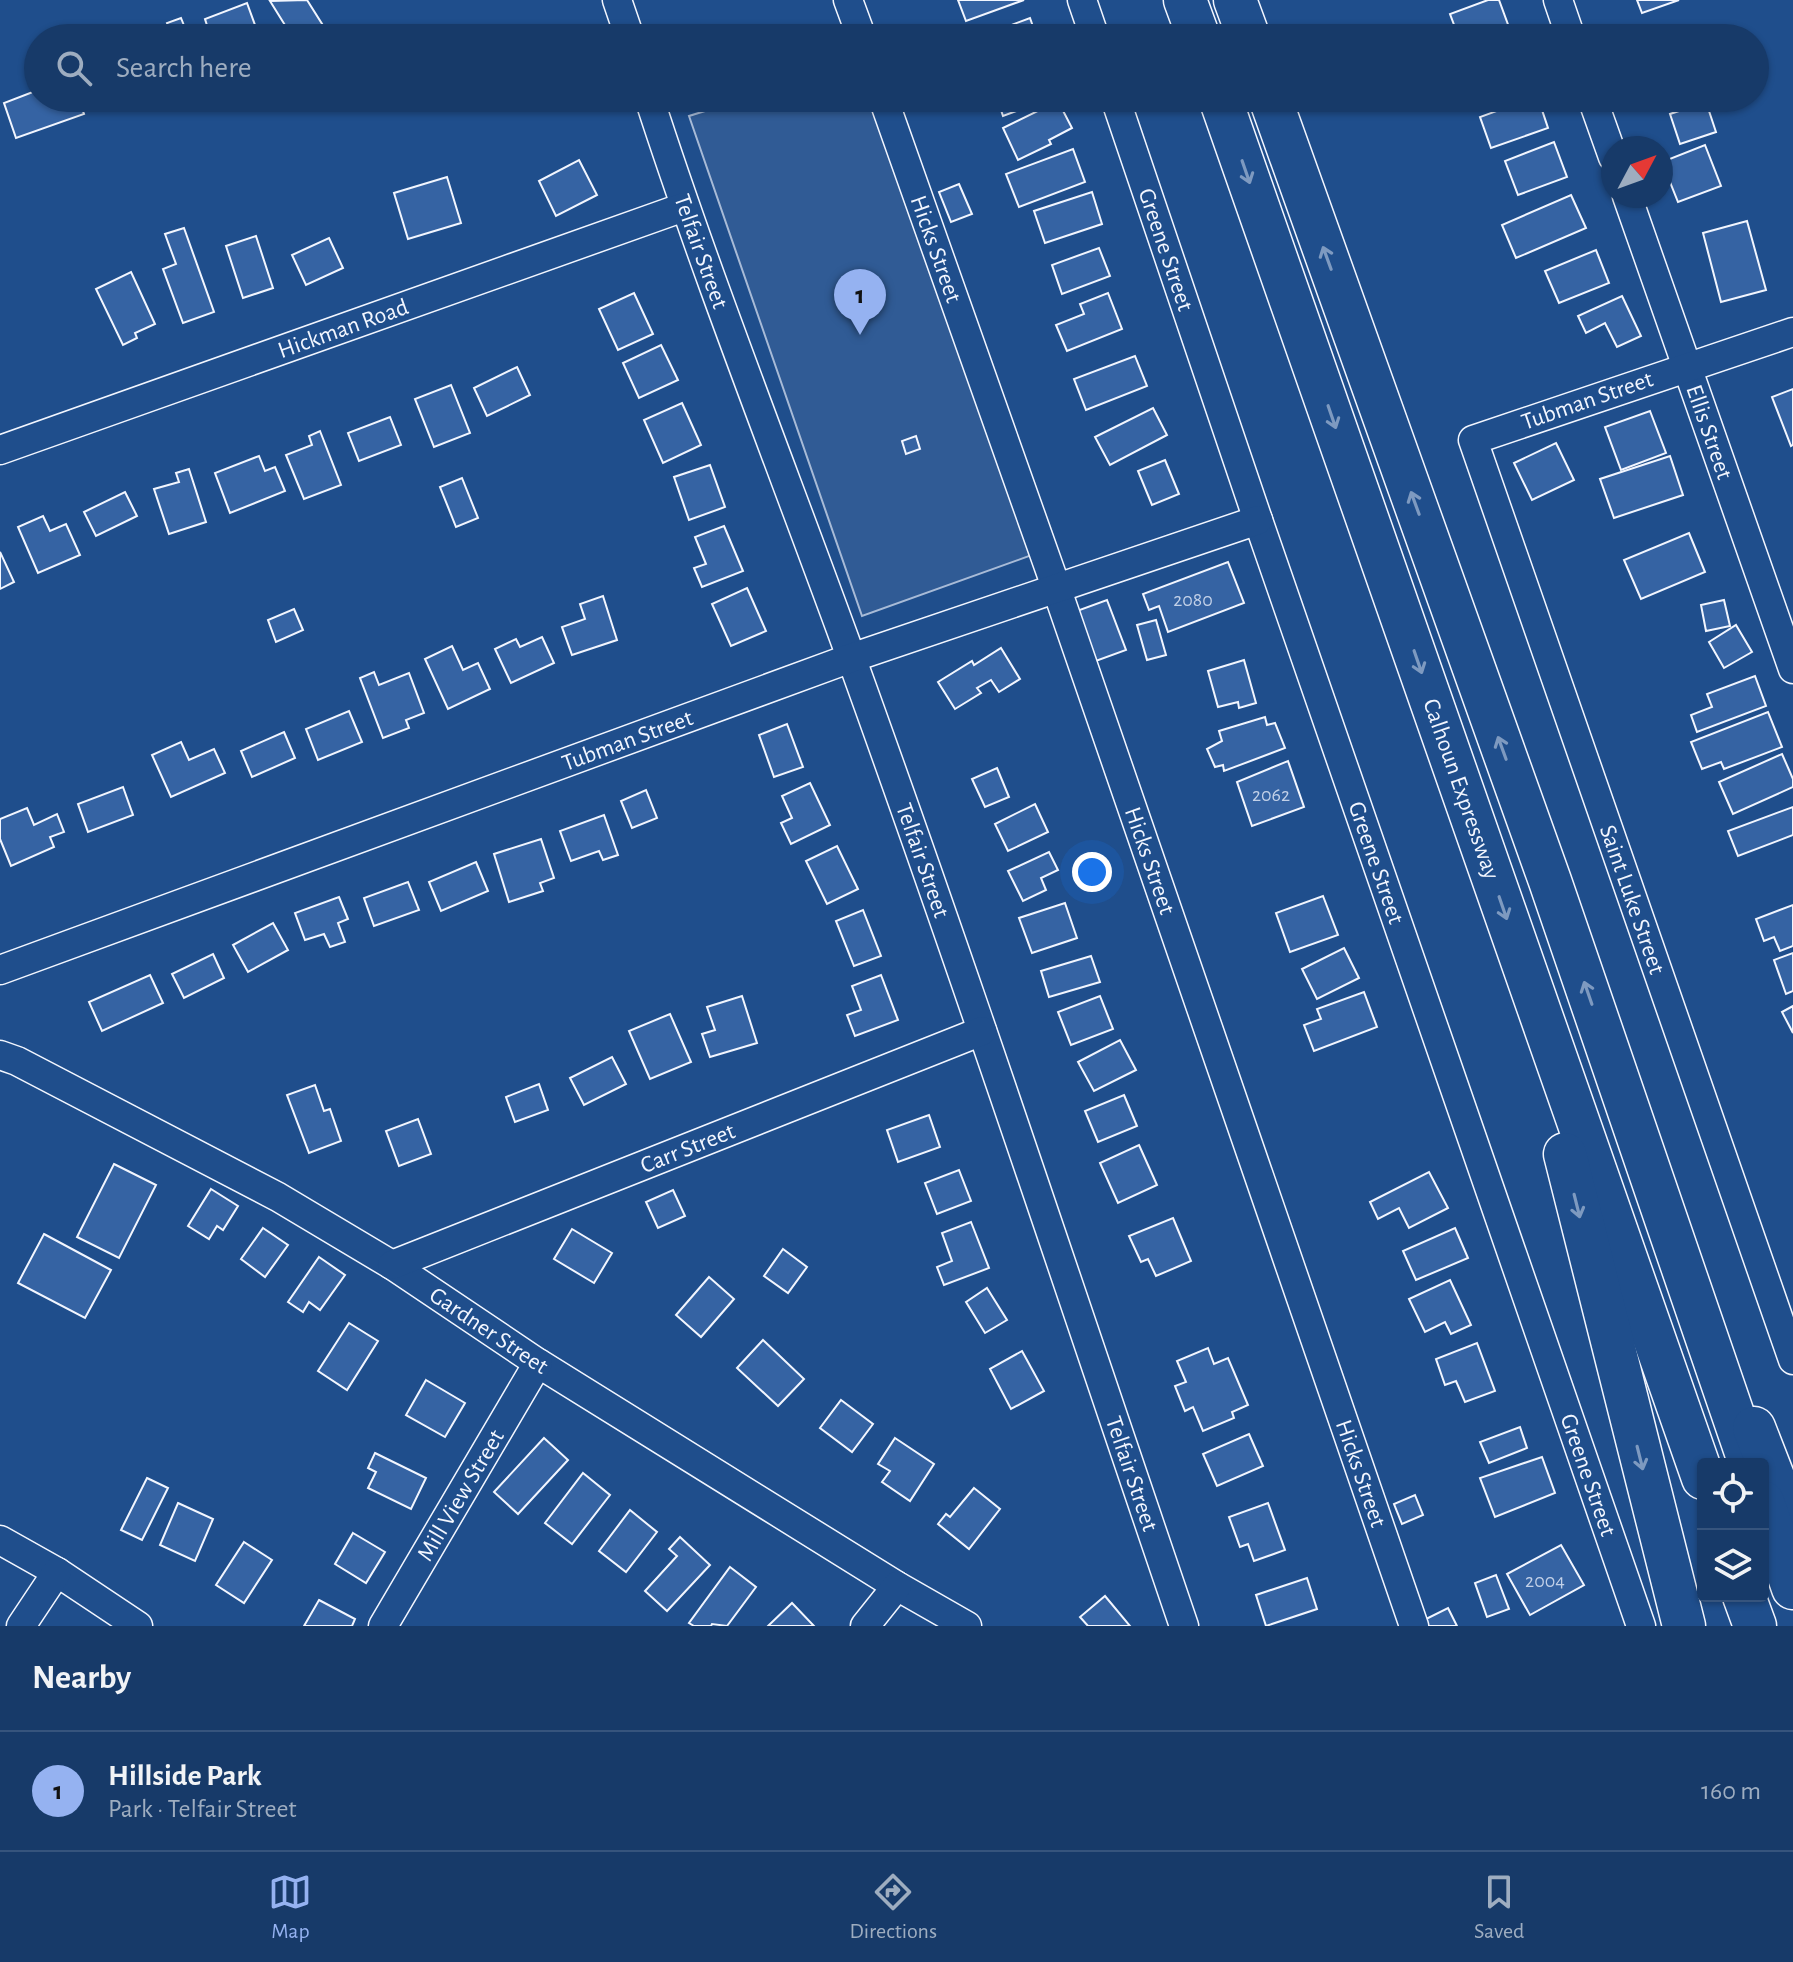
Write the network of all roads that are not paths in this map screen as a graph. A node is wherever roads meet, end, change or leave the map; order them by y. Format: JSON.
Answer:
{"nodes":[{"id":1,"x":617,"y":0,"type":"edge"},
{"id":2,"x":848,"y":0,"type":"edge"},
{"id":3,"x":1082,"y":0,"type":"edge"},
{"id":4,"x":1185,"y":0,"type":"edge"},
{"id":5,"x":1235,"y":0,"type":"edge"},
{"id":6,"x":1558,"y":0,"type":"edge"},
{"id":7,"x":625,"y":24,"type":"edge"},
{"id":8,"x":857,"y":24,"type":"edge"},
{"id":9,"x":1090,"y":24,"type":"edge"},
{"id":10,"x":1194,"y":24,"type":"edge"},
{"id":11,"x":1244,"y":24,"type":"edge"},
{"id":12,"x":1566,"y":24,"type":"edge"},
{"id":13,"x":653,"y":112,"type":"edge"},
{"id":14,"x":888,"y":112,"type":"edge"},
{"id":15,"x":1120,"y":112,"type":"edge"},
{"id":16,"x":1225,"y":112,"type":"edge"},
{"id":17,"x":1275,"y":112,"type":"edge"},
{"id":18,"x":1597,"y":112,"type":"edge"},
{"id":19,"x":1606,"y":136,"type":"edge"},
{"id":20,"x":684,"y":207,"type":"junction"},
{"id":21,"x":1631,"y":208,"type":"edge"},
{"id":22,"x":1793,"y":332,"type":"edge"},
{"id":23,"x":1687,"y":366,"type":"junction"},
{"id":24,"x":1473,"y":440,"type":"joint"},
{"id":25,"x":0,"y":448,"type":"edge"},
{"id":26,"x":1258,"y":520,"type":"junction"},
{"id":27,"x":1056,"y":587,"type":"junction"},
{"id":28,"x":851,"y":658,"type":"junction"},
{"id":29,"x":1793,"y":669,"type":"edge"},
{"id":30,"x":1524,"y":965,"type":"junction"},
{"id":31,"x":0,"y":970,"type":"edge"},
{"id":32,"x":982,"y":1031,"type":"junction"},
{"id":33,"x":1609,"y":1054,"type":"junction"},
{"id":34,"x":0,"y":1055,"type":"edge"},
{"id":35,"x":392,"y":1265,"type":"junction"},
{"id":36,"x":1793,"y":1360,"type":"edge"},
{"id":37,"x":538,"y":1363,"type":"junction"},
{"id":38,"x":1748,"y":1458,"type":"edge"},
{"id":39,"x":1697,"y":1461,"type":"edge"},
{"id":40,"x":1769,"y":1518,"type":"edge"},
{"id":41,"x":1793,"y":1528,"type":"edge"},
{"id":42,"x":0,"y":1540,"type":"edge"},
{"id":43,"x":57,"y":1572,"type":"junction"},
{"id":44,"x":897,"y":1586,"type":"junction"},
{"id":45,"x":1793,"y":1588,"type":"edge"},
{"id":46,"x":1746,"y":1602,"type":"edge"},
{"id":47,"x":21,"y":1626,"type":"edge"},
{"id":48,"x":138,"y":1626,"type":"edge"},
{"id":49,"x":383,"y":1626,"type":"edge"},
{"id":50,"x":865,"y":1626,"type":"edge"},
{"id":51,"x":967,"y":1626,"type":"edge"},
{"id":52,"x":1184,"y":1626,"type":"edge"},
{"id":53,"x":1414,"y":1626,"type":"edge"},
{"id":54,"x":1641,"y":1626,"type":"edge"},
{"id":55,"x":1684,"y":1626,"type":"edge"},
{"id":56,"x":1755,"y":1626,"type":"edge"}],
"edges":[{"from":1,"to":7,"type":"street"},
{"from":2,"to":8,"type":"street"},
{"from":3,"to":9,"type":"street"},
{"from":4,"to":10,"type":"highway"},
{"from":5,"to":11,"type":"highway"},
{"from":6,"to":12,"type":"street"},
{"from":13,"to":20,"type":"street","name":"Telfair Street"},
{"from":14,"to":27,"type":"street","name":"Hicks Street"},
{"from":15,"to":26,"type":"street","name":"Greene Street"},
{"from":16,"to":30,"type":"highway","name":"Calhoun Expressway","one_way":true},
{"from":33,"to":17,"type":"highway","name":"Calhoun Expressway","one_way":true},
{"from":18,"to":19,"type":"street"},
{"from":20,"to":25,"type":"street","name":"Hickman Road"},
{"from":20,"to":28,"type":"street","name":"Telfair Street"},
{"from":21,"to":23,"type":"street","name":"Ellis Street"},
{"from":22,"to":23,"type":"street","name":"Tubman Street"},
{"from":23,"to":24,"type":"street","name":"Tubman Street"},
{"from":23,"to":29,"type":"street","name":"Ellis Street"},
{"from":24,"to":36,"type":"street","name":"Saint Luke Street"},
{"from":26,"to":27,"type":"street","name":"Tubman Street"},
{"from":26,"to":54,"type":"street","name":"Greene Street"},
{"from":27,"to":28,"type":"street","name":"Tubman Street"},
{"from":27,"to":53,"type":"street","name":"Hicks Street"},
{"from":28,"to":31,"type":"street","name":"Tubman Street"},
{"from":28,"to":32,"type":"street","name":"Telfair Street"},
{"from":30,"to":39,"type":"highway","name":"Calhoun Expressway"},
{"from":30,"to":55,"type":"highway","one_way":true},
{"from":32,"to":35,"type":"street","name":"Carr Street"},
{"from":32,"to":52,"type":"street","name":"Telfair Street"},
{"from":33,"to":38,"type":"highway","name":"Calhoun Expressway"},
{"from":33,"to":41,"type":"highway"},
{"from":34,"to":35,"type":"street","name":"Gardner Street"},
{"from":35,"to":37,"type":"street","name":"Gardner Street"},
{"from":37,"to":44,"type":"street","name":"Gardner Street"},
{"from":37,"to":49,"type":"street","name":"Mill View Street"},
{"from":40,"to":45,"type":"highway"},
{"from":42,"to":43,"type":"street"},
{"from":43,"to":47,"type":"street"},
{"from":43,"to":48,"type":"street"},
{"from":44,"to":50,"type":"street"},
{"from":44,"to":51,"type":"street","name":"Gardner Street"},
{"from":46,"to":56,"type":"highway"}]}
